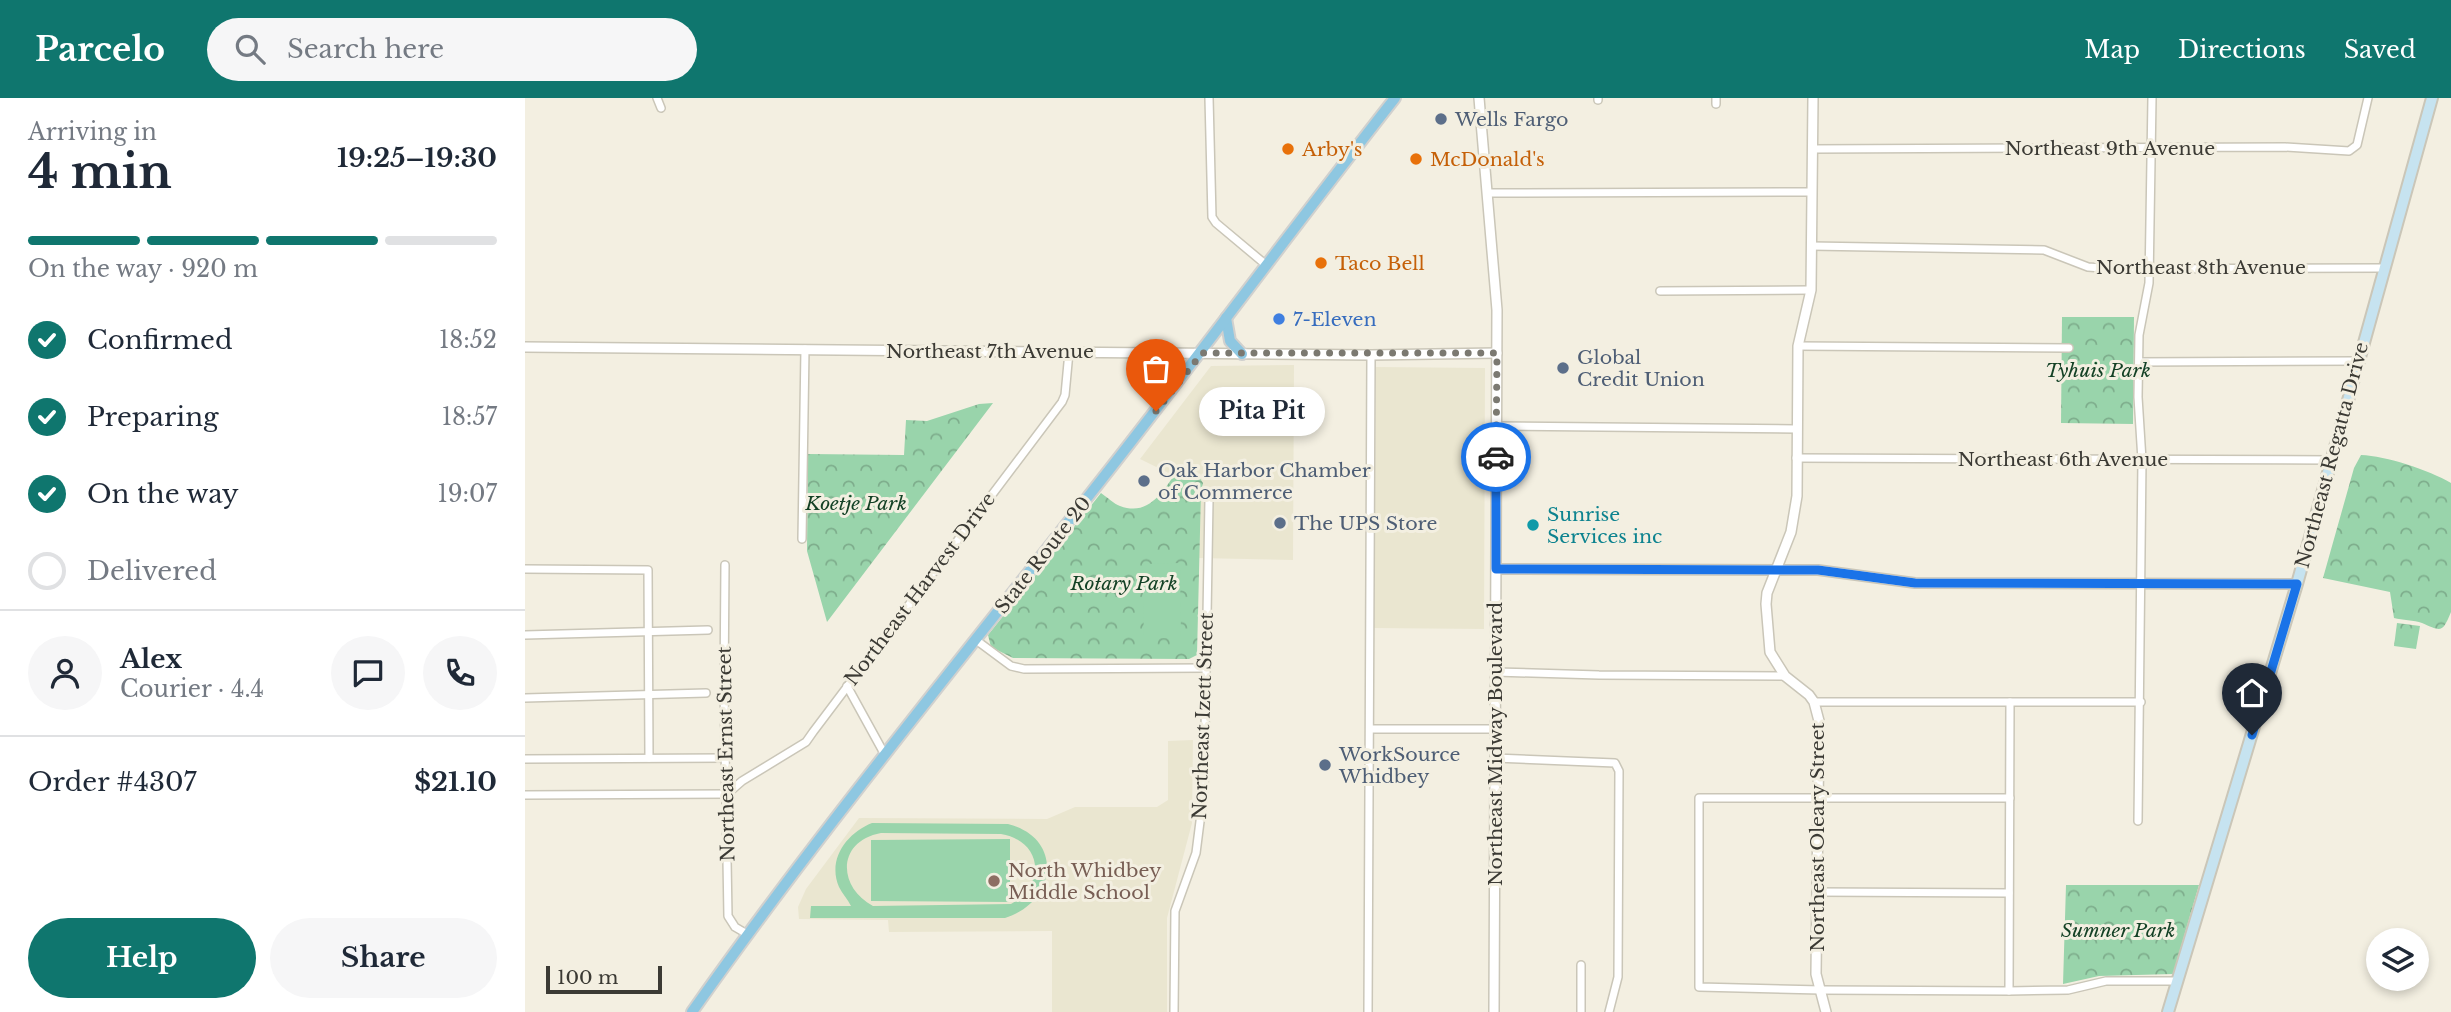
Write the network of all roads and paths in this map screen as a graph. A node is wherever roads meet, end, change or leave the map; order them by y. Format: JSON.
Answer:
{"nodes":[{"id":1,"x":657,"y":98,"type":"edge"},
{"id":2,"x":1209,"y":98,"type":"edge"},
{"id":3,"x":1395,"y":98,"type":"edge"},
{"id":4,"x":1479,"y":98,"type":"edge"},
{"id":5,"x":1813,"y":98,"type":"edge"},
{"id":6,"x":2152,"y":98,"type":"edge"},
{"id":7,"x":2368,"y":98,"type":"edge"},
{"id":8,"x":2432,"y":98,"type":"edge"},
{"id":9,"x":661,"y":108,"type":"dead end"},
{"id":10,"x":2152,"y":148,"type":"junction"},
{"id":11,"x":1812,"y":149,"type":"junction"},
{"id":12,"x":1812,"y":192,"type":"junction"},
{"id":13,"x":1487,"y":193,"type":"junction"},
{"id":14,"x":1811,"y":246,"type":"junction"},
{"id":15,"x":1265,"y":264,"type":"junction"},
{"id":16,"x":2150,"y":267,"type":"junction"},
{"id":17,"x":2383,"y":268,"type":"junction"},
{"id":18,"x":1811,"y":290,"type":"junction"},
{"id":19,"x":1660,"y":291,"type":"dead end"},
{"id":20,"x":1226,"y":318,"type":"junction"},
{"id":21,"x":1798,"y":346,"type":"junction"},
{"id":22,"x":525,"y":347,"type":"edge"},
{"id":23,"x":2069,"y":348,"type":"dead end"},
{"id":24,"x":805,"y":349,"type":"junction"},
{"id":25,"x":1069,"y":352,"type":"junction"},
{"id":26,"x":1156,"y":352,"type":"junction"},
{"id":27,"x":1202,"y":353,"type":"junction"},
{"id":28,"x":1497,"y":353,"type":"junction"},
{"id":29,"x":1242,"y":354,"type":"junction"},
{"id":30,"x":1371,"y":355,"type":"junction"},
{"id":31,"x":2357,"y":361,"type":"junction"},
{"id":32,"x":2140,"y":362,"type":"junction"},
{"id":33,"x":1170,"y":394,"type":"junction"},
{"id":34,"x":1496,"y":426,"type":"junction"},
{"id":35,"x":1796,"y":429,"type":"junction"},
{"id":36,"x":1796,"y":458,"type":"junction"},
{"id":37,"x":2142,"y":460,"type":"junction"},
{"id":38,"x":2330,"y":460,"type":"junction"},
{"id":39,"x":1209,"y":500,"type":"dead end"},
{"id":40,"x":802,"y":539,"type":"dead end"},
{"id":41,"x":725,"y":565,"type":"dead end"},
{"id":42,"x":525,"y":569,"type":"edge"},
{"id":43,"x":1496,"y":569,"type":"junction"},
{"id":44,"x":1776,"y":569,"type":"junction"},
{"id":45,"x":2141,"y":584,"type":"junction"},
{"id":46,"x":2297,"y":584,"type":"junction"},
{"id":47,"x":708,"y":630,"type":"dead end"},
{"id":48,"x":648,"y":632,"type":"junction"},
{"id":49,"x":525,"y":635,"type":"edge"},
{"id":50,"x":976,"y":640,"type":"junction"},
{"id":51,"x":1205,"y":668,"type":"junction"},
{"id":52,"x":1496,"y":672,"type":"junction"},
{"id":53,"x":1785,"y":676,"type":"junction"},
{"id":54,"x":847,"y":685,"type":"junction"},
{"id":55,"x":706,"y":693,"type":"dead end"},
{"id":56,"x":648,"y":695,"type":"junction"},
{"id":57,"x":525,"y":698,"type":"edge"},
{"id":58,"x":1814,"y":702,"type":"junction"},
{"id":59,"x":2010,"y":702,"type":"junction"},
{"id":60,"x":2141,"y":702,"type":"junction"},
{"id":61,"x":1370,"y":729,"type":"junction"},
{"id":62,"x":1495,"y":729,"type":"junction"},
{"id":63,"x":885,"y":755,"type":"junction"},
{"id":64,"x":649,"y":758,"type":"junction"},
{"id":65,"x":726,"y":758,"type":"junction"},
{"id":66,"x":1495,"y":758,"type":"junction"},
{"id":67,"x":525,"y":759,"type":"edge"},
{"id":68,"x":727,"y":794,"type":"junction"},
{"id":69,"x":525,"y":796,"type":"edge"},
{"id":70,"x":1818,"y":796,"type":"junction"},
{"id":71,"x":2010,"y":798,"type":"junction"},
{"id":72,"x":2138,"y":821,"type":"dead end"},
{"id":73,"x":1817,"y":892,"type":"junction"},
{"id":74,"x":2009,"y":893,"type":"junction"},
{"id":75,"x":747,"y":934,"type":"junction"},
{"id":76,"x":1581,"y":965,"type":"dead end"},
{"id":77,"x":2178,"y":981,"type":"junction"},
{"id":78,"x":1821,"y":990,"type":"junction"},
{"id":79,"x":2009,"y":991,"type":"junction"},
{"id":80,"x":697,"y":1009,"type":"edge"},
{"id":81,"x":1174,"y":1012,"type":"edge"},
{"id":82,"x":1368,"y":1012,"type":"edge"},
{"id":83,"x":1494,"y":1012,"type":"edge"},
{"id":84,"x":1581,"y":1012,"type":"edge"},
{"id":85,"x":1609,"y":1012,"type":"edge"},
{"id":86,"x":1826,"y":1012,"type":"edge"},
{"id":87,"x":2168,"y":1012,"type":"edge"}],
"edges":[{"from":1,"to":9,"type":"street"},
{"from":2,"to":15,"type":"street"},
{"from":3,"to":15,"type":"main road","name":"State Route 20"},
{"from":4,"to":13,"type":"street","name":"Northeast Midway Boulevard"},
{"from":5,"to":11,"type":"street","name":"Northeast Oleary Street"},
{"from":6,"to":10,"type":"street"},
{"from":7,"to":10,"type":"street","name":"Northeast 9th Avenue"},
{"from":8,"to":17,"type":"main road","name":"Northeast Regatta Drive"},
{"from":10,"to":11,"type":"street","name":"Northeast 9th Avenue"},
{"from":10,"to":16,"type":"street"},
{"from":11,"to":12,"type":"street","name":"Northeast Oleary Street"},
{"from":12,"to":13,"type":"street"},
{"from":12,"to":14,"type":"street","name":"Northeast Oleary Street"},
{"from":13,"to":28,"type":"street","name":"Northeast Midway Boulevard"},
{"from":14,"to":16,"type":"street","name":"Northeast 8th Avenue"},
{"from":14,"to":18,"type":"street","name":"Northeast Oleary Street"},
{"from":15,"to":20,"type":"main road","name":"State Route 20"},
{"from":16,"to":17,"type":"street","name":"Northeast 8th Avenue"},
{"from":16,"to":32,"type":"street"},
{"from":17,"to":31,"type":"main road","name":"Northeast Regatta Drive"},
{"from":18,"to":19,"type":"street"},
{"from":18,"to":21,"type":"street","name":"Northeast Oleary Street"},
{"from":20,"to":27,"type":"main road","name":"State Route 20"},
{"from":20,"to":29,"type":"main road"},
{"from":21,"to":23,"type":"street"},
{"from":21,"to":35,"type":"street","name":"Northeast Oleary Street"},
{"from":22,"to":24,"type":"street","name":"Northeast 7th Avenue"},
{"from":24,"to":25,"type":"street","name":"Northeast 7th Avenue"},
{"from":24,"to":40,"type":"street"},
{"from":25,"to":26,"type":"street","name":"Northeast 7th Avenue"},
{"from":25,"to":54,"type":"street","name":"Northeast Harvest Drive"},
{"from":26,"to":27,"type":"street","name":"Northeast 7th Avenue"},
{"from":26,"to":33,"type":"main road"},
{"from":27,"to":29,"type":"street","name":"Northeast 7th Avenue"},
{"from":27,"to":33,"type":"main road","name":"State Route 20"},
{"from":28,"to":30,"type":"street","name":"Northeast 7th Avenue"},
{"from":28,"to":34,"type":"street","name":"Northeast Midway Boulevard"},
{"from":29,"to":30,"type":"street","name":"Northeast 7th Avenue"},
{"from":30,"to":61,"type":"street"},
{"from":31,"to":32,"type":"street"},
{"from":31,"to":38,"type":"main road","name":"Northeast Regatta Drive"},
{"from":32,"to":37,"type":"street"},
{"from":33,"to":50,"type":"main road","name":"State Route 20"},
{"from":34,"to":35,"type":"street"},
{"from":34,"to":43,"type":"street","name":"Northeast Midway Boulevard"},
{"from":35,"to":36,"type":"street","name":"Northeast Oleary Street"},
{"from":36,"to":37,"type":"street","name":"Northeast 6th Avenue"},
{"from":36,"to":44,"type":"street","name":"Northeast Oleary Street"},
{"from":37,"to":38,"type":"street","name":"Northeast 6th Avenue"},
{"from":37,"to":45,"type":"street"},
{"from":38,"to":46,"type":"main road","name":"Northeast Regatta Drive"},
{"from":39,"to":51,"type":"street","name":"Northeast Izett Street"},
{"from":41,"to":65,"type":"street","name":"Northeast Ernst Street"},
{"from":42,"to":48,"type":"street"},
{"from":43,"to":44,"type":"street"},
{"from":43,"to":52,"type":"street","name":"Northeast Midway Boulevard"},
{"from":44,"to":45,"type":"street"},
{"from":44,"to":53,"type":"street","name":"Northeast Oleary Street"},
{"from":45,"to":46,"type":"street"},
{"from":45,"to":60,"type":"street"},
{"from":46,"to":77,"type":"main road","name":"Northeast Regatta Drive"},
{"from":47,"to":48,"type":"street"},
{"from":48,"to":49,"type":"street"},
{"from":48,"to":56,"type":"street"},
{"from":50,"to":51,"type":"street"},
{"from":50,"to":63,"type":"main road","name":"State Route 20"},
{"from":51,"to":81,"type":"street","name":"Northeast Izett Street"},
{"from":52,"to":53,"type":"street"},
{"from":52,"to":62,"type":"street","name":"Northeast Midway Boulevard"},
{"from":53,"to":58,"type":"street","name":"Northeast Oleary Street"},
{"from":54,"to":63,"type":"street"},
{"from":54,"to":68,"type":"street","name":"Northeast Harvest Drive"},
{"from":55,"to":56,"type":"street"},
{"from":56,"to":57,"type":"street"},
{"from":56,"to":64,"type":"street"},
{"from":58,"to":59,"type":"street"},
{"from":58,"to":70,"type":"street","name":"Northeast Oleary Street"},
{"from":59,"to":60,"type":"street"},
{"from":59,"to":71,"type":"street"},
{"from":60,"to":72,"type":"street"},
{"from":61,"to":62,"type":"street"},
{"from":61,"to":82,"type":"street"},
{"from":62,"to":66,"type":"street","name":"Northeast Midway Boulevard"},
{"from":63,"to":75,"type":"main road","name":"State Route 20"},
{"from":64,"to":65,"type":"street"},
{"from":64,"to":67,"type":"street"},
{"from":65,"to":68,"type":"street","name":"Northeast Ernst Street"},
{"from":66,"to":83,"type":"street","name":"Northeast Midway Boulevard"},
{"from":66,"to":85,"type":"street"},
{"from":68,"to":69,"type":"street"},
{"from":68,"to":75,"type":"street","name":"Northeast Ernst Street"},
{"from":70,"to":71,"type":"street"},
{"from":70,"to":73,"type":"street","name":"Northeast Oleary Street"},
{"from":70,"to":78,"type":"street"},
{"from":71,"to":74,"type":"street"},
{"from":73,"to":74,"type":"street"},
{"from":73,"to":78,"type":"street","name":"Northeast Oleary Street"},
{"from":74,"to":79,"type":"street"},
{"from":75,"to":80,"type":"main road","name":"State Route 20"},
{"from":76,"to":84,"type":"street"},
{"from":77,"to":79,"type":"street"},
{"from":77,"to":87,"type":"main road","name":"Northeast Regatta Drive"},
{"from":78,"to":79,"type":"street"},
{"from":78,"to":86,"type":"street","name":"Northeast Oleary Street"}]}
